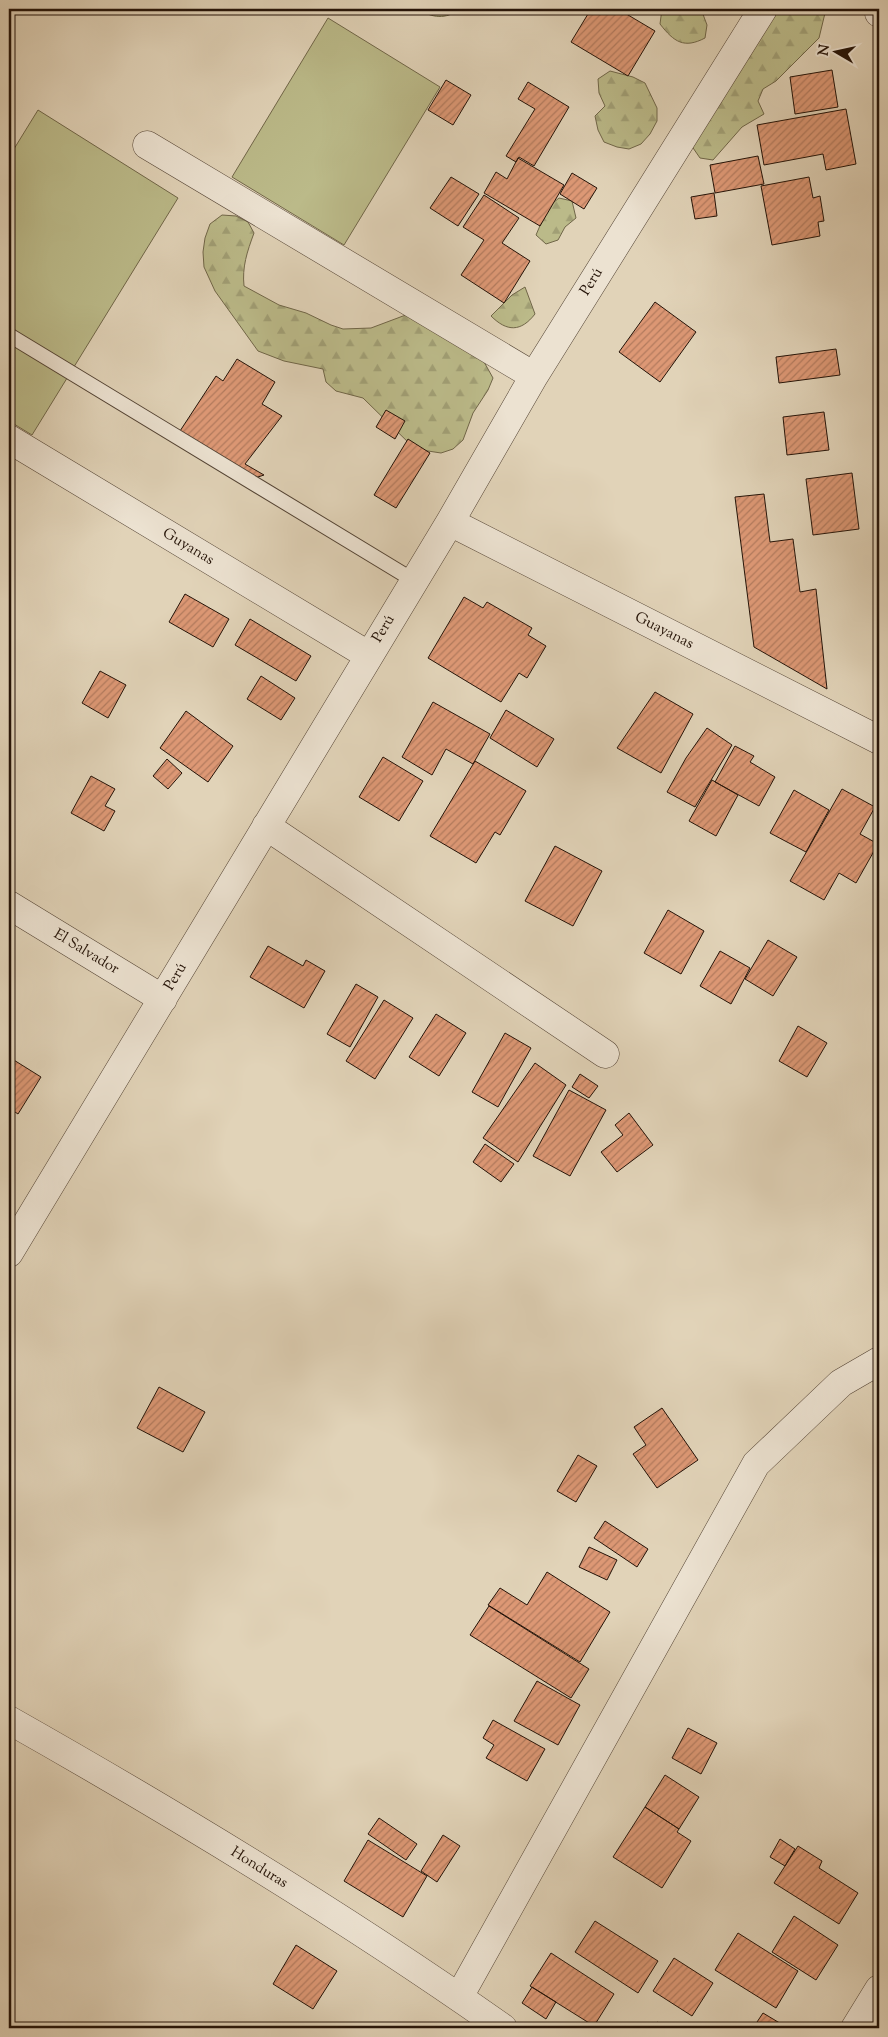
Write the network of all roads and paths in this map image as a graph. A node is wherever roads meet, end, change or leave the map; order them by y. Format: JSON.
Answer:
{"nodes":[{"id":1,"x":763,"y":9,"type":"edge"},
{"id":2,"x":879,"y":9,"type":"edge"},
{"id":3,"x":879,"y":13,"type":"edge"},
{"id":4,"x":147,"y":145,"type":"dead end"},
{"id":5,"x":9,"y":335,"type":"edge"},
{"id":6,"x":534,"y":376,"type":"junction"},
{"id":7,"x":9,"y":439,"type":"edge"},
{"id":8,"x":450,"y":522,"type":"junction"},
{"id":9,"x":413,"y":580,"type":"junction"},
{"id":10,"x":368,"y":655,"type":"junction"},
{"id":11,"x":879,"y":740,"type":"edge"},
{"id":12,"x":266,"y":826,"type":"junction"},
{"id":13,"x":9,"y":905,"type":"edge"},
{"id":14,"x":163,"y":999,"type":"junction"},
{"id":15,"x":606,"y":1054,"type":"dead end"},
{"id":16,"x":9,"y":1253,"type":"edge"},
{"id":17,"x":879,"y":1361,"type":"edge"},
{"id":18,"x":9,"y":1720,"type":"edge"},
{"id":19,"x":879,"y":1989,"type":"edge"},
{"id":20,"x":459,"y":1997,"type":"junction"},
{"id":21,"x":503,"y":2028,"type":"edge"},
{"id":22,"x":855,"y":2028,"type":"edge"}],
"edges":[{"from":1,"to":6,"type":"street","name":"Perú"},
{"from":2,"to":3,"type":"street"},
{"from":4,"to":6,"type":"street"},
{"from":5,"to":9,"type":"lane"},
{"from":6,"to":8,"type":"street","name":"Perú"},
{"from":7,"to":10,"type":"street","name":"Guyanas"},
{"from":8,"to":9,"type":"street","name":"Perú"},
{"from":8,"to":11,"type":"street","name":"Guayanas"},
{"from":9,"to":10,"type":"street","name":"Perú"},
{"from":10,"to":12,"type":"street","name":"Perú"},
{"from":12,"to":14,"type":"street","name":"Perú"},
{"from":12,"to":15,"type":"street"},
{"from":13,"to":14,"type":"street","name":"El Salvador"},
{"from":14,"to":16,"type":"street","name":"Perú"},
{"from":17,"to":20,"type":"street"},
{"from":18,"to":20,"type":"street","name":"Honduras"},
{"from":19,"to":22,"type":"street"},
{"from":20,"to":21,"type":"street","name":"Honduras"}]}
